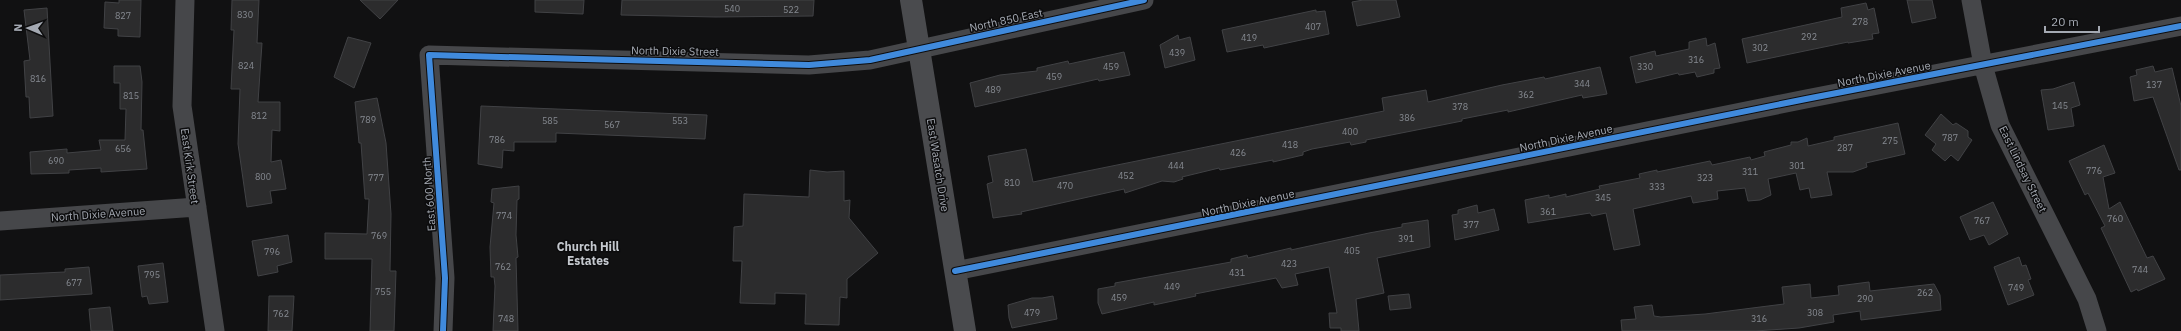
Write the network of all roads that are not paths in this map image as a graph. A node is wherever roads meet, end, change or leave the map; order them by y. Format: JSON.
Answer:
{"nodes":[{"id":1,"x":185,"y":0,"type":"edge"},
{"id":2,"x":910,"y":0,"type":"edge"},
{"id":3,"x":1144,"y":0,"type":"edge"},
{"id":4,"x":1971,"y":0,"type":"edge"},
{"id":5,"x":2181,"y":26,"type":"edge"},
{"id":6,"x":920,"y":50,"type":"junction"},
{"id":7,"x":429,"y":55,"type":"joint"},
{"id":8,"x":1983,"y":65,"type":"junction"},
{"id":9,"x":196,"y":207,"type":"junction"},
{"id":10,"x":0,"y":221,"type":"edge"},
{"id":11,"x":955,"y":271,"type":"junction"},
{"id":12,"x":215,"y":331,"type":"edge"},
{"id":13,"x":443,"y":331,"type":"edge"},
{"id":14,"x":965,"y":331,"type":"edge"},
{"id":15,"x":2098,"y":331,"type":"edge"}],
"edges":[{"from":1,"to":9,"type":"street","name":"East Kirk Street"},
{"from":2,"to":6,"type":"street","name":"East Wasatch Drive"},
{"from":3,"to":6,"type":"street","name":"North 850 East"},
{"from":4,"to":8,"type":"street","name":"East Lindsay Street"},
{"from":5,"to":8,"type":"street","name":"North Dixie Avenue"},
{"from":6,"to":7,"type":"street","name":"North Dixie Street"},
{"from":6,"to":11,"type":"street","name":"East Wasatch Drive"},
{"from":7,"to":13,"type":"street","name":"East 600 North"},
{"from":8,"to":11,"type":"street","name":"North Dixie Avenue"},
{"from":8,"to":15,"type":"street","name":"East Lindsay Street"},
{"from":9,"to":10,"type":"street","name":"North Dixie Avenue"},
{"from":9,"to":12,"type":"street","name":"East Kirk Street"},
{"from":11,"to":14,"type":"street","name":"East Wasatch Drive"}]}
